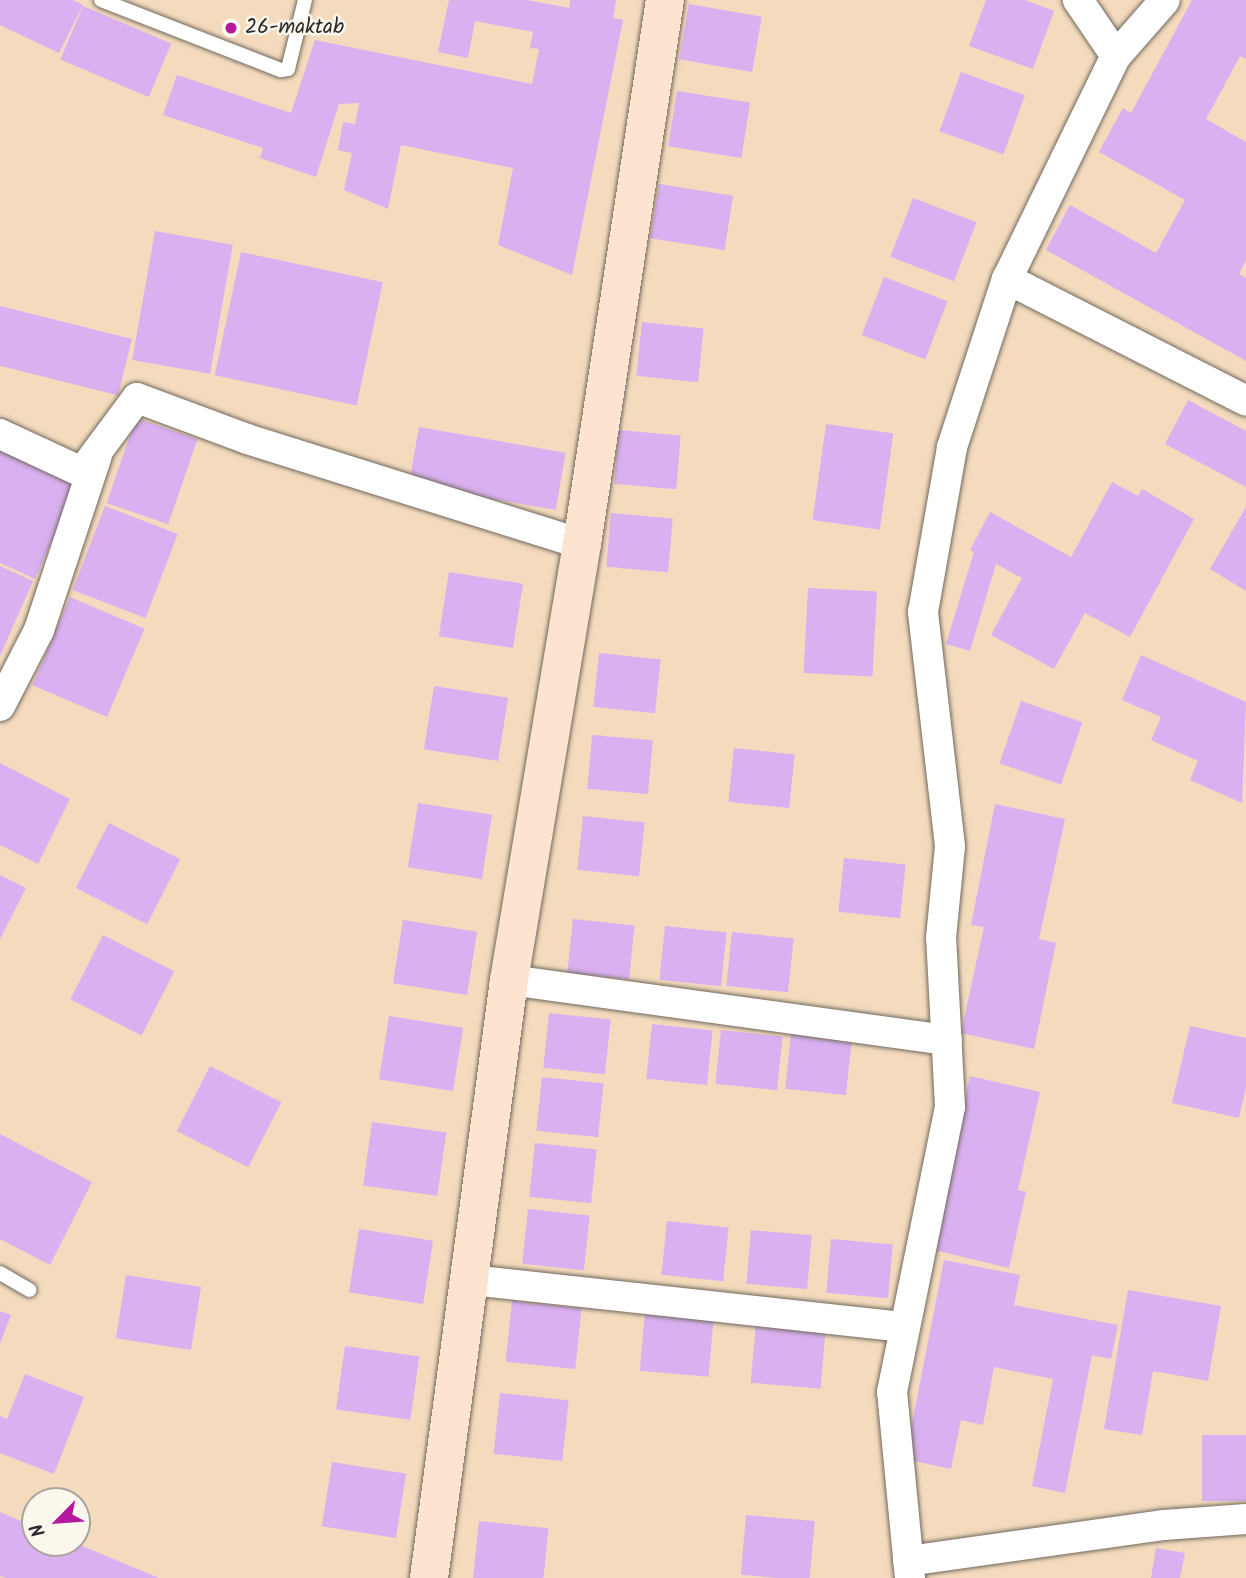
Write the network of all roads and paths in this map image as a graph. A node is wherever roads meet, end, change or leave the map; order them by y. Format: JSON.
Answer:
{"nodes":[{"id":1,"x":101,"y":0,"type":"edge"},
{"id":2,"x":305,"y":0,"type":"edge"},
{"id":3,"x":665,"y":0,"type":"edge"},
{"id":4,"x":1078,"y":0,"type":"edge"},
{"id":5,"x":1165,"y":0,"type":"edge"},
{"id":6,"x":1116,"y":56,"type":"junction"},
{"id":7,"x":1007,"y":279,"type":"junction"},
{"id":8,"x":1246,"y":401,"type":"edge"},
{"id":9,"x":0,"y":434,"type":"edge"},
{"id":10,"x":102,"y":440,"type":"junction"},
{"id":11,"x":582,"y":544,"type":"junction"},
{"id":12,"x":0,"y":706,"type":"edge"},
{"id":13,"x":509,"y":980,"type":"junction"},
{"id":14,"x":947,"y":1040,"type":"junction"},
{"id":15,"x":0,"y":1273,"type":"edge"},
{"id":16,"x":471,"y":1280,"type":"junction"},
{"id":17,"x":30,"y":1290,"type":"dead end"},
{"id":18,"x":903,"y":1327,"type":"junction"},
{"id":19,"x":1246,"y":1519,"type":"edge"},
{"id":20,"x":909,"y":1569,"type":"edge"},
{"id":21,"x":429,"y":1578,"type":"edge"}],
"edges":[{"from":1,"to":2,"type":"lane"},
{"from":3,"to":11,"type":"street"},
{"from":4,"to":6,"type":"street"},
{"from":5,"to":6,"type":"street"},
{"from":6,"to":7,"type":"street"},
{"from":7,"to":8,"type":"street"},
{"from":7,"to":14,"type":"street"},
{"from":9,"to":10,"type":"street"},
{"from":10,"to":11,"type":"street"},
{"from":10,"to":12,"type":"street"},
{"from":11,"to":13,"type":"street"},
{"from":13,"to":14,"type":"street"},
{"from":13,"to":16,"type":"street"},
{"from":14,"to":18,"type":"street"},
{"from":15,"to":17,"type":"lane"},
{"from":16,"to":18,"type":"street"},
{"from":16,"to":21,"type":"street"},
{"from":18,"to":20,"type":"street"},
{"from":19,"to":20,"type":"street"}]}
